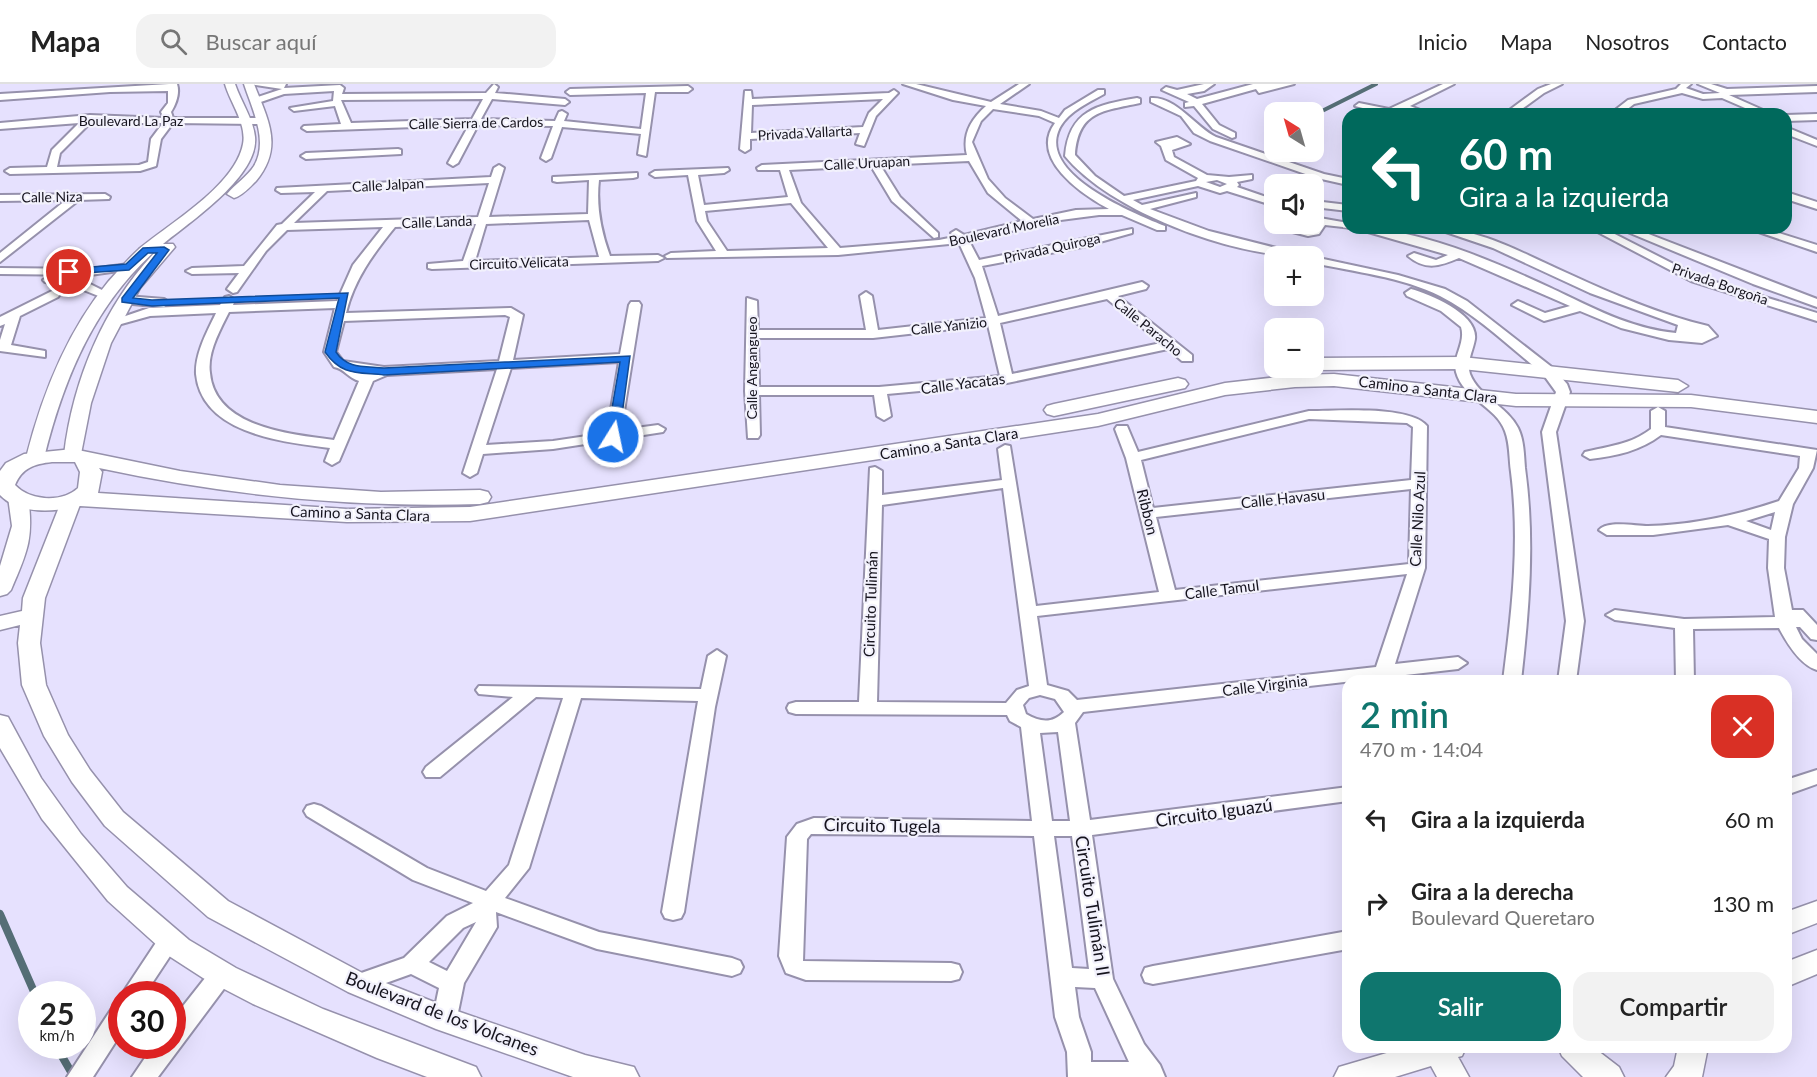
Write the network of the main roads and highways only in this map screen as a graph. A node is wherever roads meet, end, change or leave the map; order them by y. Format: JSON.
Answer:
{"nodes":[{"id":1,"x":1324,"y":364,"type":"edge"},
{"id":2,"x":1264,"y":369,"type":"edge"},
{"id":3,"x":1817,"y":404,"type":"edge"},
{"id":4,"x":1817,"y":417,"type":"edge"},
{"id":5,"x":78,"y":457,"type":"junction"},
{"id":6,"x":30,"y":459,"type":"junction"},
{"id":7,"x":0,"y":461,"type":"edge"},
{"id":8,"x":7,"y":490,"type":"edge"},
{"id":9,"x":74,"y":501,"type":"junction"}],
"edges":[{"from":1,"to":3,"type":"main road","name":"Camino a Santa Clara"},
{"from":2,"to":5,"type":"main road","name":"Camino a Santa Clara"},
{"from":4,"to":9,"type":"main road","name":"Camino a Santa Clara"},
{"from":5,"to":6,"type":"main road","name":"Camino a Santa Clara"},
{"from":5,"to":9,"type":"main road"},
{"from":6,"to":7,"type":"main road"},
{"from":6,"to":8,"type":"main road"},
{"from":8,"to":9,"type":"main road","name":"Camino a Santa Clara"}]}
